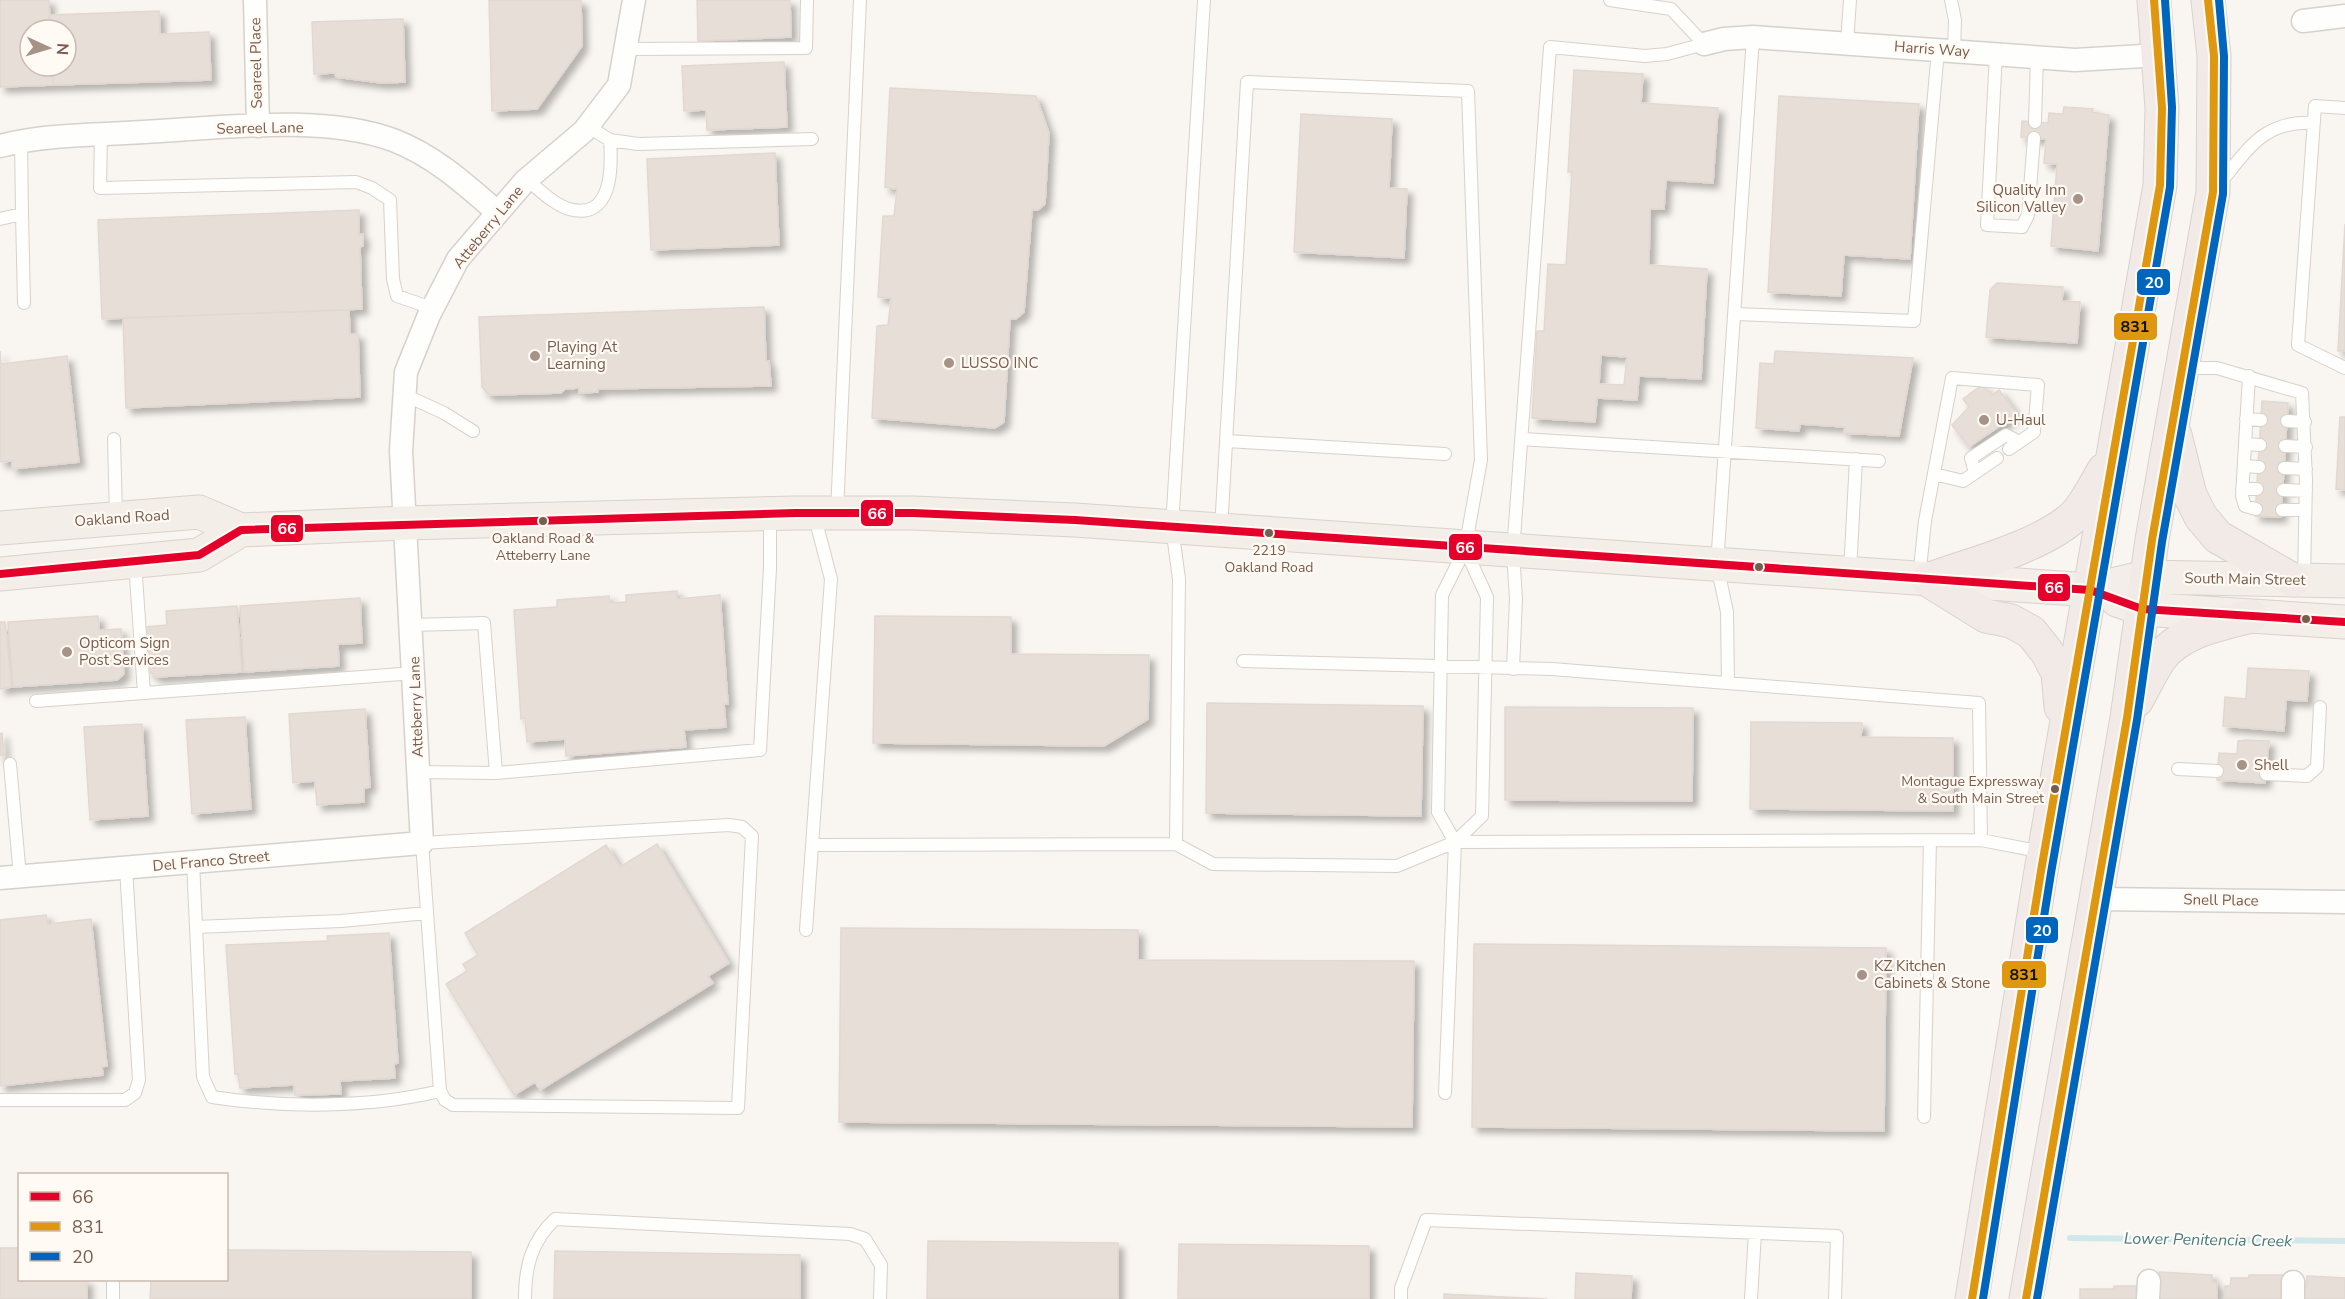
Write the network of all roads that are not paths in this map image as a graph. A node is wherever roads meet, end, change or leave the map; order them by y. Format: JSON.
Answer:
{"nodes":[{"id":1,"x":255,"y":0,"type":"edge"},
{"id":2,"x":634,"y":0,"type":"edge"},
{"id":3,"x":807,"y":0,"type":"edge"},
{"id":4,"x":860,"y":0,"type":"edge"},
{"id":5,"x":1204,"y":0,"type":"edge"},
{"id":6,"x":1610,"y":0,"type":"edge"},
{"id":7,"x":1850,"y":0,"type":"edge"},
{"id":8,"x":1951,"y":0,"type":"edge"},
{"id":9,"x":2154,"y":0,"type":"edge"},
{"id":10,"x":2208,"y":0,"type":"edge"},
{"id":11,"x":2345,"y":16,"type":"edge"},
{"id":12,"x":2303,"y":21,"type":"dead end"},
{"id":13,"x":1753,"y":37,"type":"junction"},
{"id":14,"x":1847,"y":43,"type":"junction"},
{"id":15,"x":1704,"y":44,"type":"junction"},
{"id":16,"x":626,"y":49,"type":"junction"},
{"id":17,"x":1946,"y":51,"type":"junction"},
{"id":18,"x":1996,"y":54,"type":"junction"},
{"id":19,"x":2160,"y":55,"type":"junction"},
{"id":20,"x":2037,"y":56,"type":"junction"},
{"id":21,"x":2345,"y":108,"type":"edge"},
{"id":22,"x":2035,"y":123,"type":"dead end"},
{"id":23,"x":2314,"y":123,"type":"junction"},
{"id":24,"x":258,"y":126,"type":"junction"},
{"id":25,"x":587,"y":126,"type":"junction"},
{"id":26,"x":101,"y":135,"type":"junction"},
{"id":27,"x":2034,"y":138,"type":"dead end"},
{"id":28,"x":812,"y":139,"type":"dead end"},
{"id":29,"x":610,"y":140,"type":"junction"},
{"id":30,"x":10,"y":143,"type":"edge"},
{"id":31,"x":527,"y":180,"type":"junction"},
{"id":32,"x":2213,"y":192,"type":"junction"},
{"id":33,"x":497,"y":212,"type":"junction"},
{"id":34,"x":22,"y":214,"type":"junction"},
{"id":35,"x":0,"y":219,"type":"edge"},
{"id":36,"x":24,"y":303,"type":"dead end"},
{"id":37,"x":432,"y":308,"type":"junction"},
{"id":38,"x":1735,"y":314,"type":"junction"},
{"id":39,"x":2182,"y":368,"type":"junction"},
{"id":40,"x":2345,"y":368,"type":"edge"},
{"id":41,"x":2249,"y":376,"type":"junction"},
{"id":42,"x":405,"y":395,"type":"junction"},
{"id":43,"x":2246,"y":419,"type":"junction"},
{"id":44,"x":2261,"y":420,"type":"dead end"},
{"id":45,"x":2287,"y":421,"type":"dead end"},
{"id":46,"x":2172,"y":422,"type":"junction"},
{"id":47,"x":2305,"y":422,"type":"junction"},
{"id":48,"x":473,"y":431,"type":"dead end"},
{"id":49,"x":1522,"y":439,"type":"junction"},
{"id":50,"x":114,"y":440,"type":"dead end"},
{"id":51,"x":1227,"y":441,"type":"junction"},
{"id":52,"x":2245,"y":444,"type":"junction"},
{"id":53,"x":2260,"y":445,"type":"dead end"},
{"id":54,"x":2285,"y":446,"type":"dead end"},
{"id":55,"x":2306,"y":447,"type":"junction"},
{"id":56,"x":1726,"y":451,"type":"junction"},
{"id":57,"x":1445,"y":454,"type":"dead end"},
{"id":58,"x":2112,"y":456,"type":"junction"},
{"id":59,"x":1997,"y":458,"type":"dead end"},
{"id":60,"x":1856,"y":459,"type":"junction"},
{"id":61,"x":1879,"y":461,"type":"dead end"},
{"id":62,"x":2244,"y":466,"type":"junction"},
{"id":63,"x":2259,"y":467,"type":"dead end"},
{"id":64,"x":2284,"y":468,"type":"dead end"},
{"id":65,"x":2306,"y":469,"type":"junction"},
{"id":66,"x":1975,"y":473,"type":"junction"},
{"id":67,"x":1934,"y":474,"type":"junction"},
{"id":68,"x":2242,"y":489,"type":"junction"},
{"id":69,"x":2257,"y":489,"type":"dead end"},
{"id":70,"x":2283,"y":490,"type":"dead end"},
{"id":71,"x":2306,"y":491,"type":"junction"},
{"id":72,"x":2256,"y":509,"type":"dead end"},
{"id":73,"x":2282,"y":510,"type":"dead end"},
{"id":74,"x":2305,"y":510,"type":"junction"},
{"id":75,"x":770,"y":513,"type":"junction"},
{"id":76,"x":826,"y":513,"type":"junction"},
{"id":77,"x":116,"y":517,"type":"junction"},
{"id":78,"x":404,"y":523,"type":"junction"},
{"id":79,"x":1172,"y":527,"type":"junction"},
{"id":80,"x":0,"y":528,"type":"edge"},
{"id":81,"x":241,"y":530,"type":"junction"},
{"id":82,"x":1221,"y":531,"type":"junction"},
{"id":83,"x":1465,"y":549,"type":"junction"},
{"id":84,"x":1513,"y":552,"type":"junction"},
{"id":85,"x":135,"y":561,"type":"junction"},
{"id":86,"x":1717,"y":565,"type":"junction"},
{"id":87,"x":0,"y":574,"type":"edge"},
{"id":88,"x":1850,"y":574,"type":"junction"},
{"id":89,"x":2146,"y":576,"type":"junction"},
{"id":90,"x":1924,"y":580,"type":"junction"},
{"id":91,"x":2298,"y":580,"type":"junction"},
{"id":92,"x":2345,"y":580,"type":"edge"},
{"id":93,"x":2090,"y":590,"type":"junction"},
{"id":94,"x":2142,"y":609,"type":"junction"},
{"id":95,"x":2251,"y":616,"type":"junction"},
{"id":96,"x":2345,"y":622,"type":"edge"},
{"id":97,"x":412,"y":625,"type":"junction"},
{"id":98,"x":1243,"y":660,"type":"dead end"},
{"id":99,"x":1440,"y":666,"type":"junction"},
{"id":100,"x":1485,"y":667,"type":"junction"},
{"id":101,"x":1513,"y":669,"type":"junction"},
{"id":102,"x":415,"y":673,"type":"junction"},
{"id":103,"x":1728,"y":683,"type":"junction"},
{"id":104,"x":144,"y":693,"type":"junction"},
{"id":105,"x":36,"y":701,"type":"dead end"},
{"id":106,"x":2320,"y":707,"type":"dead end"},
{"id":107,"x":2127,"y":718,"type":"junction"},
{"id":108,"x":2064,"y":736,"type":"junction"},
{"id":109,"x":10,"y":764,"type":"dead end"},
{"id":110,"x":2178,"y":769,"type":"dead end"},
{"id":111,"x":2217,"y":771,"type":"dead end"},
{"id":112,"x":418,"y":772,"type":"junction"},
{"id":113,"x":496,"y":773,"type":"junction"},
{"id":114,"x":2266,"y":774,"type":"dead end"},
{"id":115,"x":1930,"y":840,"type":"junction"},
{"id":116,"x":1981,"y":840,"type":"junction"},
{"id":117,"x":1455,"y":842,"type":"junction"},
{"id":118,"x":422,"y":843,"type":"junction"},
{"id":119,"x":1176,"y":844,"type":"junction"},
{"id":120,"x":812,"y":845,"type":"junction"},
{"id":121,"x":2044,"y":852,"type":"junction"},
{"id":122,"x":193,"y":862,"type":"junction"},
{"id":123,"x":126,"y":868,"type":"junction"},
{"id":124,"x":10,"y":877,"type":"edge"},
{"id":125,"x":2096,"y":899,"type":"junction"},
{"id":126,"x":2345,"y":902,"type":"edge"},
{"id":127,"x":427,"y":913,"type":"junction"},
{"id":128,"x":196,"y":927,"type":"junction"},
{"id":129,"x":806,"y":930,"type":"dead end"},
{"id":130,"x":440,"y":1091,"type":"junction"},
{"id":131,"x":1445,"y":1093,"type":"dead end"},
{"id":132,"x":0,"y":1100,"type":"edge"},
{"id":133,"x":1924,"y":1117,"type":"dead end"},
{"id":134,"x":1755,"y":1233,"type":"junction"},
{"id":135,"x":113,"y":1281,"type":"edge"},
{"id":136,"x":113,"y":1299,"type":"edge"},
{"id":137,"x":525,"y":1299,"type":"edge"},
{"id":138,"x":880,"y":1299,"type":"edge"},
{"id":139,"x":1401,"y":1299,"type":"edge"},
{"id":140,"x":1751,"y":1299,"type":"edge"},
{"id":141,"x":1835,"y":1299,"type":"edge"},
{"id":142,"x":1972,"y":1299,"type":"edge"},
{"id":143,"x":2026,"y":1299,"type":"edge"}],
"edges":[{"from":1,"to":24,"type":"street","name":"Seareel Place"},
{"from":2,"to":16,"type":"street","name":"Atteberry Lane"},
{"from":3,"to":16,"type":"lane"},
{"from":4,"to":76,"type":"lane"},
{"from":5,"to":79,"type":"lane"},
{"from":6,"to":15,"type":"lane"},
{"from":7,"to":14,"type":"lane"},
{"from":8,"to":17,"type":"lane"},
{"from":9,"to":19,"type":"highway"},
{"from":10,"to":32,"type":"highway"},
{"from":11,"to":12,"type":"street"},
{"from":13,"to":14,"type":"street","name":"Harris Way"},
{"from":13,"to":15,"type":"street","name":"Harris Way"},
{"from":13,"to":38,"type":"lane"},
{"from":14,"to":17,"type":"street","name":"Harris Way"},
{"from":15,"to":49,"type":"lane"},
{"from":16,"to":25,"type":"street","name":"Atteberry Lane"},
{"from":17,"to":18,"type":"street","name":"Harris Way"},
{"from":17,"to":38,"type":"lane"},
{"from":18,"to":20,"type":"street","name":"Harris Way"},
{"from":18,"to":27,"type":"lane"},
{"from":19,"to":20,"type":"street","name":"Harris Way"},
{"from":19,"to":58,"type":"highway"},
{"from":20,"to":22,"type":"lane"},
{"from":21,"to":23,"type":"lane"},
{"from":23,"to":32,"type":"lane"},
{"from":23,"to":40,"type":"lane"},
{"from":24,"to":26,"type":"street","name":"Seareel Lane"},
{"from":24,"to":33,"type":"street","name":"Seareel Lane"},
{"from":25,"to":29,"type":"lane"},
{"from":25,"to":31,"type":"street","name":"Atteberry Lane"},
{"from":26,"to":30,"type":"street","name":"Seareel Lane"},
{"from":26,"to":37,"type":"lane"},
{"from":28,"to":29,"type":"lane"},
{"from":29,"to":31,"type":"lane"},
{"from":30,"to":34,"type":"lane"},
{"from":31,"to":33,"type":"street","name":"Atteberry Lane"},
{"from":32,"to":39,"type":"highway"},
{"from":33,"to":37,"type":"street","name":"Atteberry Lane"},
{"from":34,"to":35,"type":"lane"},
{"from":34,"to":36,"type":"lane"},
{"from":37,"to":42,"type":"street","name":"Atteberry Lane"},
{"from":38,"to":56,"type":"lane"},
{"from":39,"to":41,"type":"lane"},
{"from":39,"to":46,"type":"highway"},
{"from":41,"to":43,"type":"lane"},
{"from":41,"to":47,"type":"lane"},
{"from":42,"to":48,"type":"lane"},
{"from":42,"to":78,"type":"street","name":"Atteberry Lane"},
{"from":43,"to":44,"type":"lane"},
{"from":43,"to":52,"type":"lane"},
{"from":45,"to":47,"type":"lane"},
{"from":46,"to":89,"type":"highway"},
{"from":46,"to":91,"type":"highway"},
{"from":47,"to":55,"type":"lane"},
{"from":49,"to":56,"type":"lane"},
{"from":49,"to":84,"type":"lane"},
{"from":50,"to":77,"type":"lane"},
{"from":51,"to":57,"type":"lane"},
{"from":51,"to":82,"type":"lane"},
{"from":51,"to":83,"type":"lane"},
{"from":52,"to":53,"type":"lane"},
{"from":52,"to":62,"type":"lane"},
{"from":54,"to":55,"type":"lane"},
{"from":55,"to":65,"type":"lane"},
{"from":56,"to":60,"type":"lane"},
{"from":56,"to":86,"type":"lane"},
{"from":58,"to":90,"type":"highway"},
{"from":58,"to":93,"type":"highway"},
{"from":59,"to":66,"type":"lane"},
{"from":60,"to":61,"type":"lane"},
{"from":60,"to":88,"type":"lane"},
{"from":62,"to":63,"type":"lane"},
{"from":62,"to":68,"type":"lane"},
{"from":64,"to":65,"type":"lane"},
{"from":65,"to":71,"type":"lane"},
{"from":66,"to":67,"type":"lane"},
{"from":66,"to":67,"type":"lane"},
{"from":67,"to":90,"type":"lane"},
{"from":68,"to":69,"type":"lane"},
{"from":68,"to":72,"type":"lane"},
{"from":70,"to":71,"type":"lane"},
{"from":71,"to":74,"type":"lane"},
{"from":73,"to":74,"type":"lane"},
{"from":74,"to":91,"type":"lane"},
{"from":75,"to":76,"type":"main road","name":"Oakland Road"},
{"from":75,"to":78,"type":"main road","name":"Oakland Road"},
{"from":75,"to":113,"type":"lane"},
{"from":76,"to":79,"type":"main road","name":"Oakland Road"},
{"from":76,"to":120,"type":"lane"},
{"from":77,"to":80,"type":"main road","name":"Oakland Road"},
{"from":77,"to":81,"type":"main road","name":"Oakland Road"},
{"from":78,"to":81,"type":"main road","name":"Oakland Road"},
{"from":78,"to":97,"type":"street","name":"Atteberry Lane"},
{"from":79,"to":82,"type":"main road","name":"Oakland Road"},
{"from":79,"to":119,"type":"lane"},
{"from":81,"to":85,"type":"main road","name":"Oakland Road"},
{"from":82,"to":83,"type":"main road","name":"Oakland Road"},
{"from":83,"to":84,"type":"main road","name":"Oakland Road"},
{"from":83,"to":99,"type":"lane"},
{"from":83,"to":100,"type":"lane"},
{"from":84,"to":86,"type":"main road","name":"Oakland Road"},
{"from":84,"to":101,"type":"lane"},
{"from":85,"to":87,"type":"main road","name":"Oakland Road"},
{"from":85,"to":104,"type":"lane"},
{"from":86,"to":88,"type":"main road","name":"Oakland Road"},
{"from":86,"to":103,"type":"lane"},
{"from":88,"to":90,"type":"main road","name":"Oakland Road"},
{"from":89,"to":91,"type":"main road","name":"South Main Street"},
{"from":89,"to":93,"type":"main road","name":"Oakland Road"},
{"from":89,"to":94,"type":"highway"},
{"from":90,"to":93,"type":"main road","name":"Oakland Road"},
{"from":90,"to":108,"type":"highway"},
{"from":91,"to":92,"type":"main road","name":"South Main Street"},
{"from":93,"to":94,"type":"main road","name":"Oakland Road"},
{"from":93,"to":108,"type":"highway"},
{"from":94,"to":95,"type":"main road"},
{"from":94,"to":107,"type":"highway"},
{"from":95,"to":96,"type":"main road"},
{"from":95,"to":107,"type":"highway"},
{"from":97,"to":102,"type":"street","name":"Atteberry Lane"},
{"from":97,"to":113,"type":"lane"},
{"from":98,"to":99,"type":"lane"},
{"from":99,"to":100,"type":"lane"},
{"from":99,"to":117,"type":"lane"},
{"from":100,"to":101,"type":"lane"},
{"from":100,"to":117,"type":"lane"},
{"from":101,"to":103,"type":"lane"},
{"from":102,"to":104,"type":"lane"},
{"from":102,"to":112,"type":"street","name":"Atteberry Lane"},
{"from":103,"to":116,"type":"lane"},
{"from":104,"to":105,"type":"lane"},
{"from":106,"to":114,"type":"lane"},
{"from":107,"to":125,"type":"highway"},
{"from":108,"to":121,"type":"highway"},
{"from":109,"to":124,"type":"lane"},
{"from":110,"to":111,"type":"lane"},
{"from":112,"to":113,"type":"lane"},
{"from":112,"to":118,"type":"street","name":"Atteberry Lane"},
{"from":115,"to":116,"type":"lane"},
{"from":115,"to":117,"type":"lane"},
{"from":115,"to":133,"type":"lane"},
{"from":116,"to":121,"type":"lane"},
{"from":117,"to":119,"type":"lane"},
{"from":117,"to":131,"type":"lane"},
{"from":118,"to":122,"type":"street","name":"Del Franco Street"},
{"from":118,"to":127,"type":"lane"},
{"from":118,"to":130,"type":"lane"},
{"from":119,"to":120,"type":"lane"},
{"from":120,"to":129,"type":"lane"},
{"from":121,"to":142,"type":"highway"},
{"from":122,"to":123,"type":"street","name":"Del Franco Street"},
{"from":122,"to":128,"type":"lane"},
{"from":123,"to":124,"type":"street","name":"Del Franco Street"},
{"from":123,"to":132,"type":"lane"},
{"from":125,"to":126,"type":"street","name":"Snell Place"},
{"from":125,"to":143,"type":"highway"},
{"from":127,"to":128,"type":"lane"},
{"from":127,"to":130,"type":"lane"},
{"from":128,"to":130,"type":"lane"},
{"from":134,"to":139,"type":"lane"},
{"from":134,"to":140,"type":"lane"},
{"from":134,"to":141,"type":"lane"},
{"from":135,"to":136,"type":"lane"},
{"from":137,"to":138,"type":"lane"}]}
